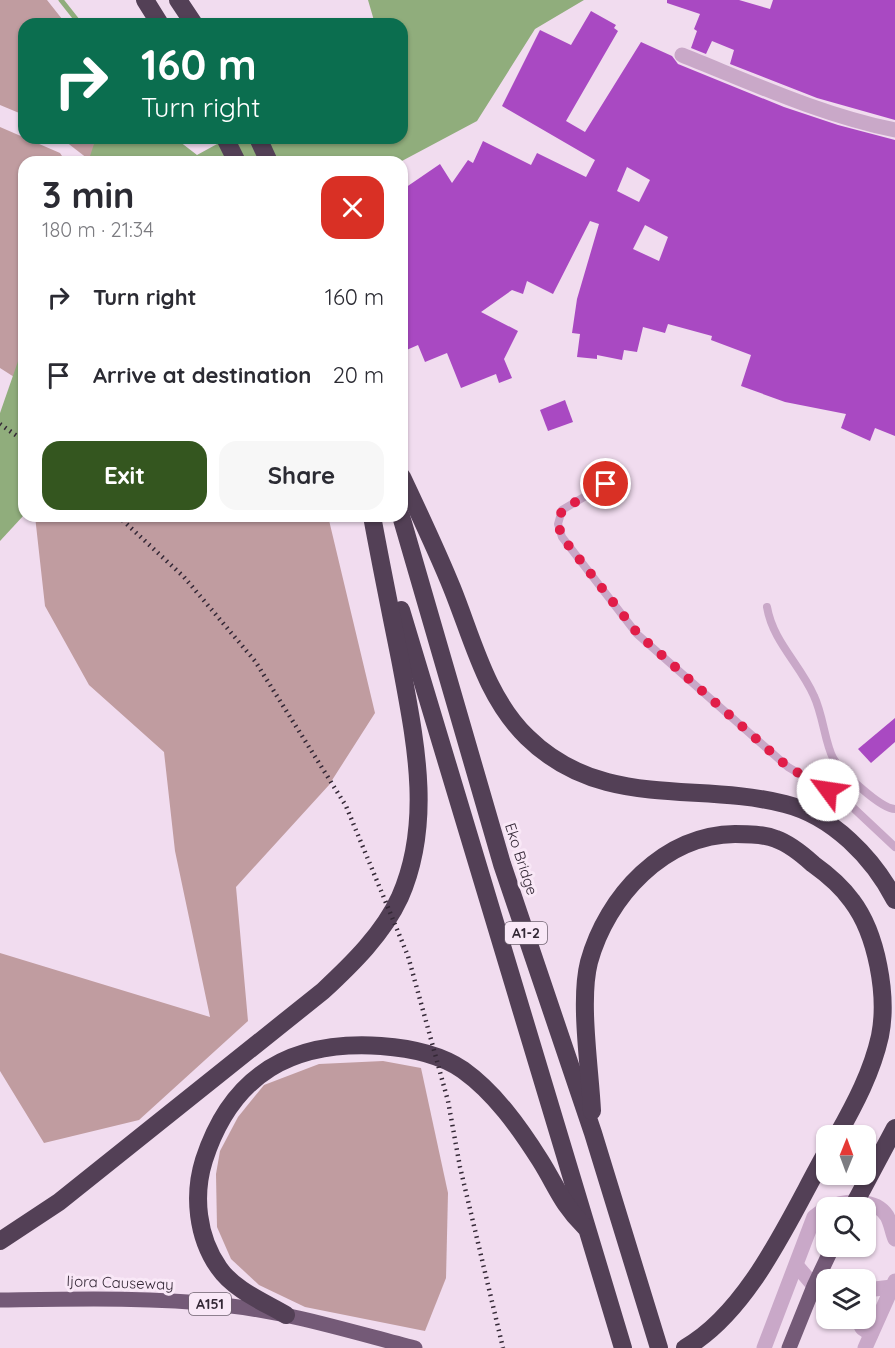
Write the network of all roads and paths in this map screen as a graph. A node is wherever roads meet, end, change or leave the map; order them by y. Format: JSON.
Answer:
{"nodes":[{"id":1,"x":145,"y":0,"type":"edge"},
{"id":2,"x":178,"y":0,"type":"edge"},
{"id":3,"x":156,"y":18,"type":"edge"},
{"id":4,"x":190,"y":18,"type":"edge"},
{"id":5,"x":682,"y":55,"type":"dead end"},
{"id":6,"x":895,"y":130,"type":"edge"},
{"id":7,"x":606,"y":484,"type":"dead end"},
{"id":8,"x":408,"y":490,"type":"edge"},
{"id":9,"x":374,"y":522,"type":"edge"},
{"id":10,"x":375,"y":522,"type":"edge"},
{"id":11,"x":403,"y":522,"type":"edge"},
{"id":12,"x":767,"y":607,"type":"dead end"},
{"id":13,"x":895,"y":809,"type":"edge"},
{"id":14,"x":895,"y":846,"type":"edge"},
{"id":15,"x":895,"y":900,"type":"edge"},
{"id":16,"x":843,"y":1125,"type":"edge"},
{"id":17,"x":895,"y":1128,"type":"edge"},
{"id":18,"x":593,"y":1133,"type":"junction"},
{"id":19,"x":816,"y":1171,"type":"edge"},
{"id":20,"x":858,"y":1197,"type":"edge"},
{"id":21,"x":876,"y":1208,"type":"edge"},
{"id":22,"x":891,"y":1214,"type":"edge"},
{"id":23,"x":816,"y":1216,"type":"edge"},
{"id":24,"x":586,"y":1228,"type":"junction"},
{"id":25,"x":895,"y":1239,"type":"edge"},
{"id":26,"x":0,"y":1241,"type":"edge"},
{"id":27,"x":797,"y":1266,"type":"junction"},
{"id":28,"x":816,"y":1284,"type":"edge"},
{"id":29,"x":894,"y":1284,"type":"edge"},
{"id":30,"x":876,"y":1288,"type":"edge"},
{"id":31,"x":816,"y":1296,"type":"edge"},
{"id":32,"x":0,"y":1300,"type":"edge"},
{"id":33,"x":286,"y":1315,"type":"junction"},
{"id":34,"x":868,"y":1341,"type":"edge"},
{"id":35,"x":415,"y":1348,"type":"edge"},
{"id":36,"x":623,"y":1348,"type":"edge"},
{"id":37,"x":659,"y":1348,"type":"edge"},
{"id":38,"x":685,"y":1348,"type":"edge"},
{"id":39,"x":764,"y":1348,"type":"edge"},
{"id":40,"x":789,"y":1348,"type":"edge"}],
"edges":[{"from":1,"to":3,"type":"highway"},
{"from":2,"to":4,"type":"highway"},
{"from":5,"to":6,"type":"street"},
{"from":7,"to":14,"type":"lane"},
{"from":8,"to":15,"type":"highway"},
{"from":9,"to":26,"type":"highway"},
{"from":10,"to":24,"type":"highway","number":"A1-2"},
{"from":11,"to":18,"type":"highway","name":"Eko Bridge","number":"A1-2"},
{"from":12,"to":13,"type":"lane"},
{"from":16,"to":18,"type":"highway"},
{"from":17,"to":20,"type":"highway"},
{"from":18,"to":37,"type":"highway","name":"Eko Bridge","number":"A1-2"},
{"from":19,"to":38,"type":"highway"},
{"from":21,"to":22,"type":"street"},
{"from":22,"to":25,"type":"street"},
{"from":23,"to":27,"type":"street"},
{"from":24,"to":33,"type":"highway"},
{"from":24,"to":36,"type":"highway","number":"A1-2"},
{"from":27,"to":28,"type":"street"},
{"from":27,"to":39,"type":"street"},
{"from":29,"to":30,"type":"street"},
{"from":29,"to":34,"type":"street"},
{"from":31,"to":40,"type":"main road"},
{"from":32,"to":33,"type":"main road","name":"Ijora Causeway","number":"A151"},
{"from":33,"to":35,"type":"main road","name":"Ijora Causeway","number":"A151"}]}
